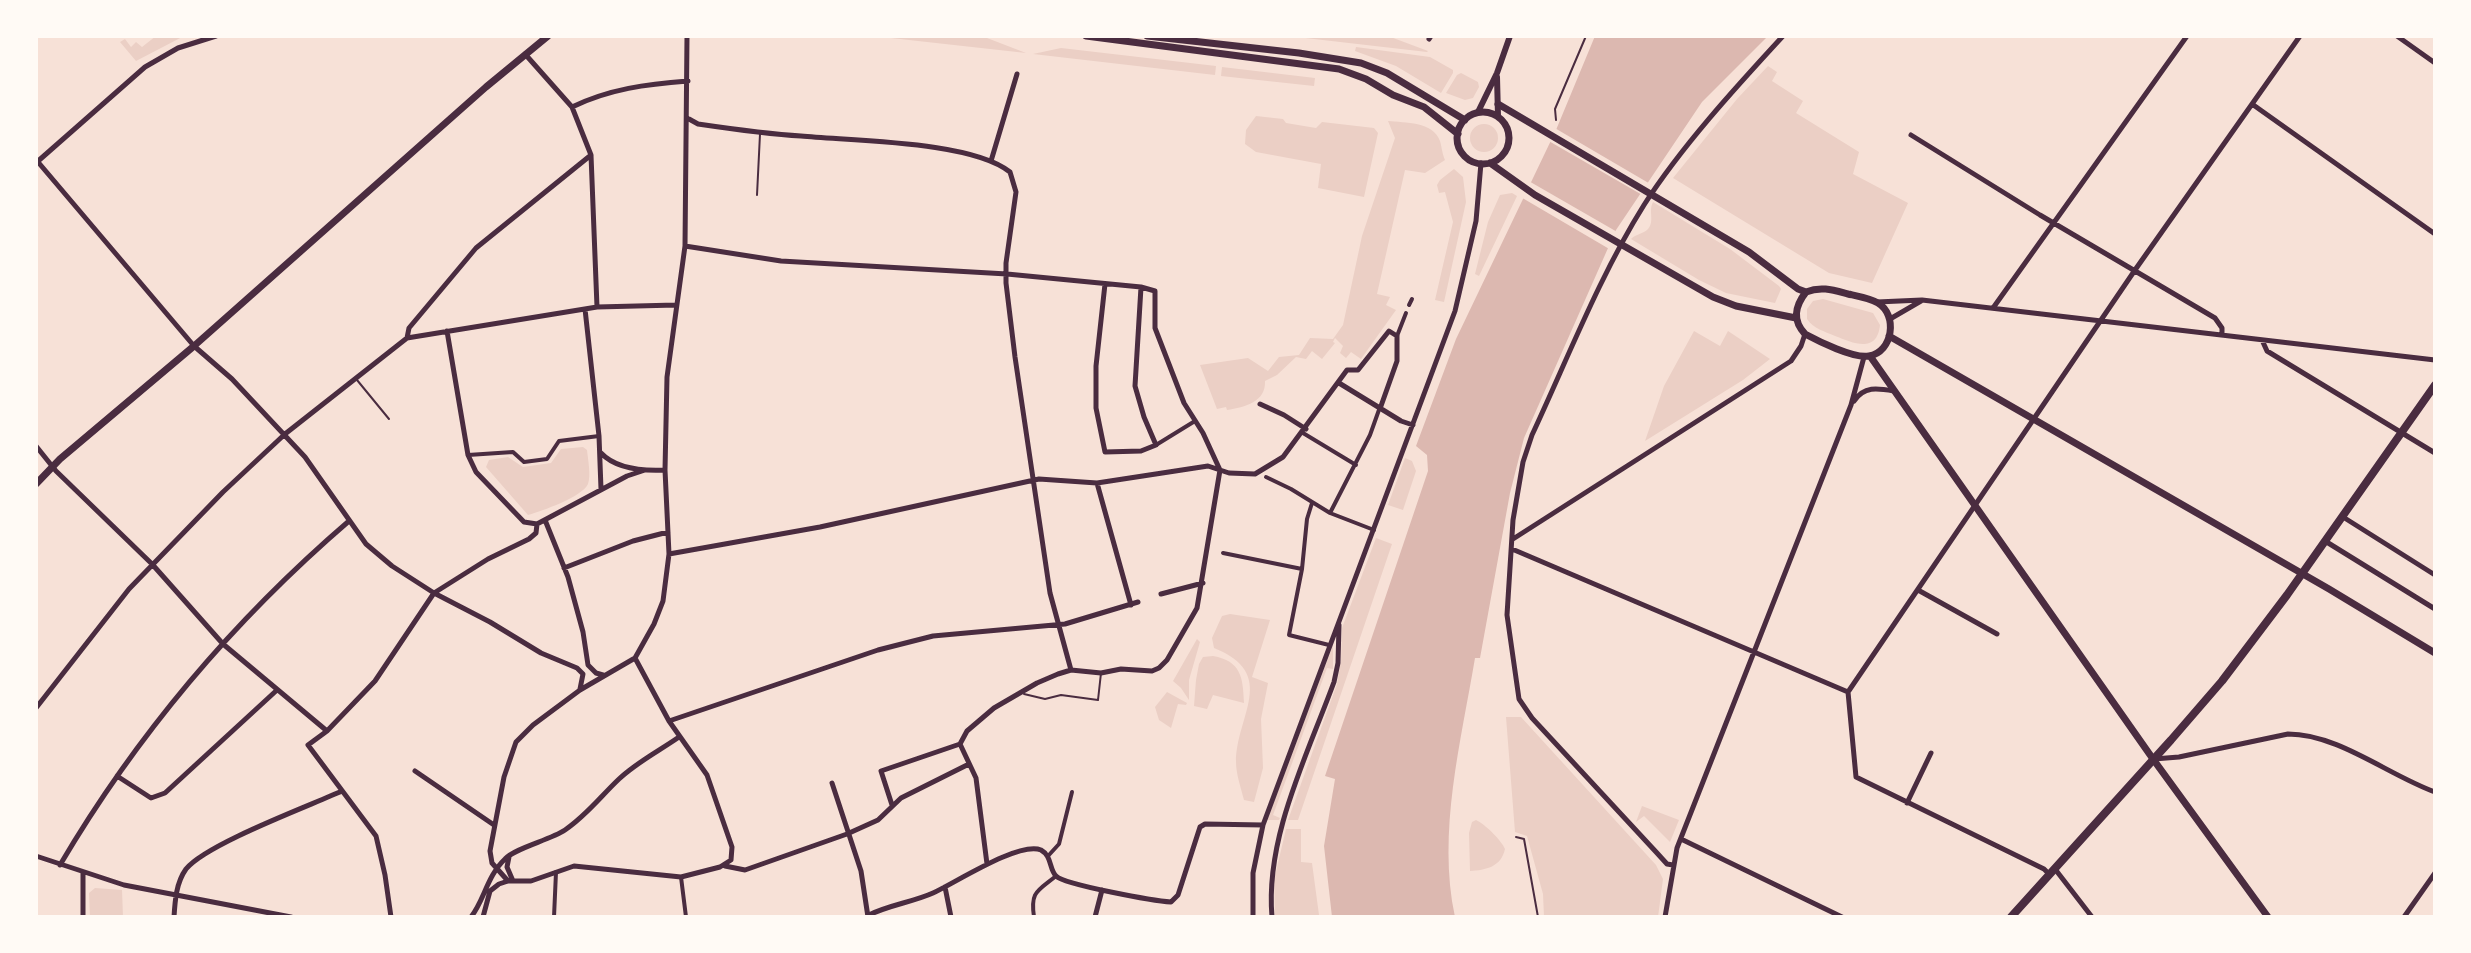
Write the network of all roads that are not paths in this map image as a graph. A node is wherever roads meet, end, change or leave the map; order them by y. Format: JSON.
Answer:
{"nodes":[{"id":1,"x":216,"y":36,"type":"edge"},
{"id":2,"x":548,"y":36,"type":"edge"},
{"id":3,"x":687,"y":36,"type":"edge"},
{"id":4,"x":1086,"y":36,"type":"edge"},
{"id":5,"x":1147,"y":36,"type":"edge"},
{"id":6,"x":1510,"y":36,"type":"edge"},
{"id":7,"x":1586,"y":36,"type":"edge"},
{"id":8,"x":1783,"y":36,"type":"edge"},
{"id":9,"x":2187,"y":36,"type":"edge"},
{"id":10,"x":2300,"y":36,"type":"edge"},
{"id":11,"x":2397,"y":36,"type":"edge"},
{"id":12,"x":1189,"y":38,"type":"edge"},
{"id":13,"x":525,"y":54,"type":"junction"},
{"id":14,"x":2435,"y":63,"type":"edge"},
{"id":15,"x":1497,"y":73,"type":"junction"},
{"id":16,"x":1017,"y":74,"type":"dead end"},
{"id":17,"x":688,"y":81,"type":"junction"},
{"id":18,"x":1498,"y":104,"type":"junction"},
{"id":19,"x":2252,"y":104,"type":"junction"},
{"id":20,"x":572,"y":107,"type":"junction"},
{"id":21,"x":1478,"y":112,"type":"junction"},
{"id":22,"x":1498,"y":116,"type":"junction"},
{"id":23,"x":688,"y":118,"type":"junction"},
{"id":24,"x":1465,"y":120,"type":"junction"},
{"id":25,"x":1556,"y":120,"type":"dead end"},
{"id":26,"x":698,"y":124,"type":"junction"},
{"id":27,"x":1529,"y":124,"type":"junction"},
{"id":28,"x":1507,"y":127,"type":"junction"},
{"id":29,"x":688,"y":130,"type":"junction"},
{"id":30,"x":760,"y":133,"type":"junction"},
{"id":31,"x":1458,"y":134,"type":"junction"},
{"id":32,"x":1911,"y":135,"type":"dead end"},
{"id":33,"x":591,"y":155,"type":"junction"},
{"id":34,"x":991,"y":161,"type":"junction"},
{"id":35,"x":37,"y":162,"type":"edge"},
{"id":36,"x":1486,"y":163,"type":"junction"},
{"id":37,"x":757,"y":195,"type":"dead end"},
{"id":38,"x":2054,"y":223,"type":"junction"},
{"id":39,"x":2435,"y":234,"type":"edge"},
{"id":40,"x":685,"y":246,"type":"junction"},
{"id":41,"x":2135,"y":270,"type":"junction"},
{"id":42,"x":1007,"y":274,"type":"junction"},
{"id":43,"x":1105,"y":284,"type":"junction"},
{"id":44,"x":1141,"y":287,"type":"junction"},
{"id":45,"x":1806,"y":292,"type":"junction"},
{"id":46,"x":1412,"y":299,"type":"dead end"},
{"id":47,"x":1922,"y":300,"type":"junction"},
{"id":48,"x":1877,"y":302,"type":"junction"},
{"id":49,"x":676,"y":305,"type":"junction"},
{"id":50,"x":1409,"y":305,"type":"dead end"},
{"id":51,"x":597,"y":307,"type":"junction"},
{"id":52,"x":1993,"y":308,"type":"junction"},
{"id":53,"x":585,"y":309,"type":"junction"},
{"id":54,"x":1406,"y":313,"type":"dead end"},
{"id":55,"x":1796,"y":318,"type":"junction"},
{"id":56,"x":1890,"y":319,"type":"junction"},
{"id":57,"x":2102,"y":320,"type":"junction"},
{"id":58,"x":447,"y":331,"type":"junction"},
{"id":59,"x":2222,"y":333,"type":"junction"},
{"id":60,"x":1805,"y":334,"type":"junction"},
{"id":61,"x":1397,"y":336,"type":"junction"},
{"id":62,"x":1889,"y":336,"type":"junction"},
{"id":63,"x":407,"y":338,"type":"junction"},
{"id":64,"x":2262,"y":340,"type":"junction"},
{"id":65,"x":194,"y":346,"type":"junction"},
{"id":66,"x":1867,"y":357,"type":"junction"},
{"id":67,"x":2435,"y":360,"type":"edge"},
{"id":68,"x":356,"y":378,"type":"junction"},
{"id":69,"x":1339,"y":383,"type":"junction"},
{"id":70,"x":2435,"y":385,"type":"edge"},
{"id":71,"x":1894,"y":391,"type":"junction"},
{"id":72,"x":1260,"y":404,"type":"dead end"},
{"id":73,"x":1851,"y":405,"type":"junction"},
{"id":74,"x":1381,"y":406,"type":"junction"},
{"id":75,"x":389,"y":419,"type":"dead end"},
{"id":76,"x":2033,"y":419,"type":"junction"},
{"id":77,"x":1196,"y":421,"type":"junction"},
{"id":78,"x":1413,"y":425,"type":"junction"},
{"id":79,"x":1304,"y":431,"type":"junction"},
{"id":80,"x":2401,"y":432,"type":"junction"},
{"id":81,"x":285,"y":434,"type":"junction"},
{"id":82,"x":599,"y":436,"type":"junction"},
{"id":83,"x":1156,"y":445,"type":"junction"},
{"id":84,"x":36,"y":446,"type":"edge"},
{"id":85,"x":600,"y":452,"type":"junction"},
{"id":86,"x":2435,"y":453,"type":"edge"},
{"id":87,"x":468,"y":455,"type":"junction"},
{"id":88,"x":1356,"y":465,"type":"junction"},
{"id":89,"x":52,"y":466,"type":"junction"},
{"id":90,"x":645,"y":470,"type":"junction"},
{"id":91,"x":665,"y":470,"type":"junction"},
{"id":92,"x":1220,"y":470,"type":"junction"},
{"id":93,"x":1266,"y":477,"type":"dead end"},
{"id":94,"x":1032,"y":481,"type":"junction"},
{"id":95,"x":1097,"y":483,"type":"junction"},
{"id":96,"x":36,"y":484,"type":"edge"},
{"id":97,"x":601,"y":489,"type":"junction"},
{"id":98,"x":1312,"y":503,"type":"junction"},
{"id":99,"x":1975,"y":507,"type":"junction"},
{"id":100,"x":1330,"y":513,"type":"junction"},
{"id":101,"x":2342,"y":517,"type":"junction"},
{"id":102,"x":545,"y":520,"type":"junction"},
{"id":103,"x":349,"y":521,"type":"junction"},
{"id":104,"x":537,"y":524,"type":"junction"},
{"id":105,"x":1374,"y":530,"type":"junction"},
{"id":106,"x":668,"y":532,"type":"junction"},
{"id":107,"x":1513,"y":539,"type":"junction"},
{"id":108,"x":2325,"y":541,"type":"junction"},
{"id":109,"x":1512,"y":549,"type":"junction"},
{"id":110,"x":1223,"y":553,"type":"dead end"},
{"id":111,"x":669,"y":554,"type":"junction"},
{"id":112,"x":152,"y":564,"type":"junction"},
{"id":113,"x":564,"y":568,"type":"junction"},
{"id":114,"x":1302,"y":569,"type":"junction"},
{"id":115,"x":2302,"y":574,"type":"junction"},
{"id":116,"x":2435,"y":575,"type":"edge"},
{"id":117,"x":1203,"y":583,"type":"junction"},
{"id":118,"x":1918,"y":590,"type":"junction"},
{"id":119,"x":434,"y":593,"type":"junction"},
{"id":120,"x":1161,"y":594,"type":"dead end"},
{"id":121,"x":1138,"y":602,"type":"dead end"},
{"id":122,"x":1131,"y":605,"type":"junction"},
{"id":123,"x":2435,"y":609,"type":"edge"},
{"id":124,"x":1339,"y":623,"type":"junction"},
{"id":125,"x":1057,"y":625,"type":"junction"},
{"id":126,"x":1997,"y":634,"type":"dead end"},
{"id":127,"x":223,"y":644,"type":"junction"},
{"id":128,"x":1329,"y":645,"type":"junction"},
{"id":129,"x":1754,"y":653,"type":"junction"},
{"id":130,"x":2435,"y":653,"type":"edge"},
{"id":131,"x":635,"y":658,"type":"junction"},
{"id":132,"x":1071,"y":670,"type":"junction"},
{"id":133,"x":1101,"y":673,"type":"junction"},
{"id":134,"x":603,"y":675,"type":"junction"},
{"id":135,"x":277,"y":690,"type":"junction"},
{"id":136,"x":580,"y":690,"type":"junction"},
{"id":137,"x":1848,"y":692,"type":"junction"},
{"id":138,"x":1019,"y":693,"type":"junction"},
{"id":139,"x":36,"y":708,"type":"edge"},
{"id":140,"x":669,"y":721,"type":"junction"},
{"id":141,"x":327,"y":731,"type":"junction"},
{"id":142,"x":679,"y":737,"type":"junction"},
{"id":143,"x":960,"y":744,"type":"junction"},
{"id":144,"x":1931,"y":753,"type":"dead end"},
{"id":145,"x":2153,"y":759,"type":"junction"},
{"id":146,"x":969,"y":764,"type":"junction"},
{"id":147,"x":415,"y":771,"type":"dead end"},
{"id":148,"x":117,"y":776,"type":"junction"},
{"id":149,"x":832,"y":783,"type":"dead end"},
{"id":150,"x":342,"y":791,"type":"junction"},
{"id":151,"x":1072,"y":792,"type":"dead end"},
{"id":152,"x":2435,"y":792,"type":"edge"},
{"id":153,"x":1907,"y":803,"type":"junction"},
{"id":154,"x":892,"y":805,"type":"junction"},
{"id":155,"x":494,"y":825,"type":"junction"},
{"id":156,"x":1263,"y":825,"type":"junction"},
{"id":157,"x":847,"y":834,"type":"junction"},
{"id":158,"x":1516,"y":837,"type":"dead end"},
{"id":159,"x":1680,"y":839,"type":"junction"},
{"id":160,"x":36,"y":856,"type":"edge"},
{"id":161,"x":509,"y":856,"type":"junction"},
{"id":162,"x":1048,"y":856,"type":"junction"},
{"id":163,"x":987,"y":864,"type":"junction"},
{"id":164,"x":60,"y":865,"type":"junction"},
{"id":165,"x":1673,"y":865,"type":"junction"},
{"id":166,"x":725,"y":866,"type":"junction"},
{"id":167,"x":498,"y":869,"type":"junction"},
{"id":168,"x":2052,"y":871,"type":"junction"},
{"id":169,"x":556,"y":872,"type":"junction"},
{"id":170,"x":83,"y":873,"type":"junction"},
{"id":171,"x":2435,"y":873,"type":"edge"},
{"id":172,"x":1056,"y":876,"type":"junction"},
{"id":173,"x":681,"y":877,"type":"junction"},
{"id":174,"x":511,"y":881,"type":"junction"},
{"id":175,"x":945,"y":887,"type":"junction"},
{"id":176,"x":1102,"y":890,"type":"junction"},
{"id":177,"x":176,"y":894,"type":"junction"},
{"id":178,"x":290,"y":916,"type":"edge"},
{"id":179,"x":867,"y":916,"type":"edge"},
{"id":180,"x":83,"y":917,"type":"edge"},
{"id":181,"x":174,"y":917,"type":"edge"},
{"id":182,"x":391,"y":917,"type":"edge"},
{"id":183,"x":471,"y":917,"type":"edge"},
{"id":184,"x":483,"y":917,"type":"edge"},
{"id":185,"x":554,"y":917,"type":"edge"},
{"id":186,"x":686,"y":917,"type":"edge"},
{"id":187,"x":951,"y":917,"type":"edge"},
{"id":188,"x":1034,"y":917,"type":"edge"},
{"id":189,"x":1095,"y":917,"type":"edge"},
{"id":190,"x":1253,"y":917,"type":"edge"},
{"id":191,"x":1272,"y":917,"type":"edge"},
{"id":192,"x":1538,"y":917,"type":"edge"},
{"id":193,"x":1665,"y":917,"type":"edge"},
{"id":194,"x":1842,"y":917,"type":"edge"},
{"id":195,"x":2011,"y":917,"type":"edge"},
{"id":196,"x":2092,"y":917,"type":"edge"},
{"id":197,"x":2268,"y":917,"type":"edge"},
{"id":198,"x":2404,"y":917,"type":"edge"}],
"edges":[{"from":1,"to":35,"type":"street"},
{"from":2,"to":13,"type":"main road"},
{"from":3,"to":17,"type":"street"},
{"from":4,"to":31,"type":"main road"},
{"from":5,"to":12,"type":"main road"},
{"from":6,"to":15,"type":"street"},
{"from":7,"to":25,"type":"lane"},
{"from":8,"to":107,"type":"street"},
{"from":9,"to":38,"type":"street"},
{"from":10,"to":19,"type":"street"},
{"from":11,"to":14,"type":"street"},
{"from":12,"to":24,"type":"main road"},
{"from":13,"to":20,"type":"street"},
{"from":13,"to":65,"type":"main road"},
{"from":15,"to":18,"type":"street"},
{"from":15,"to":21,"type":"street"},
{"from":16,"to":34,"type":"street"},
{"from":17,"to":20,"type":"street"},
{"from":17,"to":23,"type":"street"},
{"from":18,"to":22,"type":"street"},
{"from":18,"to":27,"type":"main road"},
{"from":19,"to":39,"type":"street"},
{"from":19,"to":41,"type":"street"},
{"from":20,"to":33,"type":"street"},
{"from":21,"to":22,"type":"main road"},
{"from":21,"to":24,"type":"main road"},
{"from":22,"to":28,"type":"main road"},
{"from":23,"to":26,"type":"street"},
{"from":23,"to":29,"type":"street"},
{"from":24,"to":31,"type":"main road"},
{"from":26,"to":29,"type":"street"},
{"from":26,"to":30,"type":"street"},
{"from":27,"to":28,"type":"main road"},
{"from":27,"to":45,"type":"main road"},
{"from":28,"to":36,"type":"main road"},
{"from":29,"to":40,"type":"street"},
{"from":30,"to":34,"type":"street"},
{"from":30,"to":37,"type":"lane"},
{"from":31,"to":36,"type":"main road"},
{"from":32,"to":38,"type":"street"},
{"from":33,"to":51,"type":"street"},
{"from":33,"to":63,"type":"street"},
{"from":34,"to":42,"type":"street"},
{"from":35,"to":65,"type":"street"},
{"from":36,"to":55,"type":"main road"},
{"from":36,"to":78,"type":"street"},
{"from":38,"to":41,"type":"street"},
{"from":38,"to":52,"type":"street"},
{"from":40,"to":42,"type":"street"},
{"from":40,"to":49,"type":"street"},
{"from":41,"to":57,"type":"street"},
{"from":41,"to":59,"type":"street"},
{"from":42,"to":43,"type":"street"},
{"from":42,"to":94,"type":"street"},
{"from":43,"to":44,"type":"street"},
{"from":43,"to":83,"type":"street"},
{"from":44,"to":77,"type":"street"},
{"from":44,"to":83,"type":"street"},
{"from":45,"to":48,"type":"main road"},
{"from":45,"to":55,"type":"main road"},
{"from":46,"to":50,"type":"street"},
{"from":47,"to":48,"type":"street"},
{"from":47,"to":52,"type":"street"},
{"from":47,"to":56,"type":"street"},
{"from":48,"to":56,"type":"main road"},
{"from":49,"to":51,"type":"street"},
{"from":49,"to":91,"type":"street"},
{"from":51,"to":53,"type":"street"},
{"from":52,"to":57,"type":"street"},
{"from":53,"to":58,"type":"street"},
{"from":53,"to":82,"type":"street"},
{"from":54,"to":61,"type":"street"},
{"from":55,"to":60,"type":"main road"},
{"from":56,"to":62,"type":"main road"},
{"from":57,"to":59,"type":"street"},
{"from":57,"to":76,"type":"street"},
{"from":58,"to":63,"type":"street"},
{"from":58,"to":87,"type":"street"},
{"from":59,"to":64,"type":"street"},
{"from":60,"to":66,"type":"main road"},
{"from":60,"to":107,"type":"street"},
{"from":61,"to":69,"type":"street"},
{"from":61,"to":74,"type":"street"},
{"from":62,"to":66,"type":"main road"},
{"from":62,"to":76,"type":"main road"},
{"from":63,"to":68,"type":"street"},
{"from":64,"to":67,"type":"street"},
{"from":64,"to":80,"type":"street"},
{"from":65,"to":81,"type":"street"},
{"from":65,"to":89,"type":"main road"},
{"from":66,"to":71,"type":"main road"},
{"from":66,"to":73,"type":"street"},
{"from":68,"to":75,"type":"lane"},
{"from":68,"to":81,"type":"street"},
{"from":69,"to":74,"type":"street"},
{"from":69,"to":79,"type":"street"},
{"from":70,"to":80,"type":"main road"},
{"from":71,"to":73,"type":"street"},
{"from":71,"to":99,"type":"main road"},
{"from":72,"to":79,"type":"street"},
{"from":73,"to":129,"type":"street"},
{"from":74,"to":78,"type":"street"},
{"from":74,"to":88,"type":"street"},
{"from":76,"to":99,"type":"street"},
{"from":76,"to":115,"type":"main road"},
{"from":77,"to":83,"type":"street"},
{"from":77,"to":92,"type":"street"},
{"from":78,"to":105,"type":"street"},
{"from":79,"to":88,"type":"street"},
{"from":79,"to":92,"type":"street"},
{"from":80,"to":86,"type":"street"},
{"from":80,"to":101,"type":"main road"},
{"from":81,"to":103,"type":"street"},
{"from":81,"to":112,"type":"street"},
{"from":82,"to":85,"type":"street"},
{"from":82,"to":87,"type":"street"},
{"from":84,"to":89,"type":"street"},
{"from":85,"to":90,"type":"street"},
{"from":85,"to":97,"type":"street"},
{"from":87,"to":104,"type":"street"},
{"from":88,"to":100,"type":"street"},
{"from":89,"to":96,"type":"main road"},
{"from":89,"to":112,"type":"street"},
{"from":90,"to":91,"type":"street"},
{"from":90,"to":97,"type":"street"},
{"from":91,"to":106,"type":"street"},
{"from":92,"to":95,"type":"street"},
{"from":92,"to":117,"type":"street"},
{"from":93,"to":98,"type":"street"},
{"from":94,"to":95,"type":"street"},
{"from":94,"to":111,"type":"street"},
{"from":94,"to":125,"type":"street"},
{"from":95,"to":122,"type":"street"},
{"from":97,"to":102,"type":"street"},
{"from":98,"to":100,"type":"street"},
{"from":98,"to":114,"type":"street"},
{"from":99,"to":118,"type":"street"},
{"from":99,"to":145,"type":"main road"},
{"from":100,"to":105,"type":"street"},
{"from":101,"to":108,"type":"main road"},
{"from":101,"to":116,"type":"street"},
{"from":102,"to":104,"type":"street"},
{"from":102,"to":113,"type":"street"},
{"from":103,"to":119,"type":"street"},
{"from":103,"to":127,"type":"street"},
{"from":104,"to":119,"type":"street"},
{"from":105,"to":124,"type":"street"},
{"from":106,"to":111,"type":"street"},
{"from":106,"to":113,"type":"street"},
{"from":107,"to":109,"type":"street"},
{"from":108,"to":115,"type":"main road"},
{"from":108,"to":123,"type":"street"},
{"from":109,"to":129,"type":"street"},
{"from":109,"to":165,"type":"street"},
{"from":110,"to":114,"type":"street"},
{"from":111,"to":131,"type":"street"},
{"from":112,"to":127,"type":"street"},
{"from":112,"to":139,"type":"street"},
{"from":113,"to":134,"type":"street"},
{"from":114,"to":128,"type":"street"},
{"from":115,"to":130,"type":"main road"},
{"from":115,"to":145,"type":"main road"},
{"from":117,"to":120,"type":"street"},
{"from":117,"to":133,"type":"street"},
{"from":118,"to":126,"type":"street"},
{"from":118,"to":137,"type":"street"},
{"from":119,"to":136,"type":"street"},
{"from":119,"to":141,"type":"street"},
{"from":121,"to":122,"type":"street"},
{"from":122,"to":125,"type":"street"},
{"from":124,"to":128,"type":"street"},
{"from":124,"to":191,"type":"street"},
{"from":125,"to":132,"type":"street"},
{"from":125,"to":140,"type":"street"},
{"from":127,"to":135,"type":"street"},
{"from":127,"to":148,"type":"street"},
{"from":128,"to":156,"type":"street"},
{"from":129,"to":137,"type":"street"},
{"from":129,"to":159,"type":"street"},
{"from":131,"to":134,"type":"street"},
{"from":131,"to":140,"type":"street"},
{"from":132,"to":133,"type":"street"},
{"from":132,"to":138,"type":"street"},
{"from":133,"to":138,"type":"lane"},
{"from":134,"to":136,"type":"street"},
{"from":135,"to":141,"type":"street"},
{"from":135,"to":148,"type":"street"},
{"from":136,"to":155,"type":"street"},
{"from":137,"to":153,"type":"street"},
{"from":138,"to":143,"type":"street"},
{"from":140,"to":142,"type":"street"},
{"from":141,"to":150,"type":"street"},
{"from":142,"to":161,"type":"street"},
{"from":142,"to":166,"type":"street"},
{"from":143,"to":146,"type":"street"},
{"from":143,"to":154,"type":"street"},
{"from":144,"to":153,"type":"street"},
{"from":145,"to":152,"type":"street"},
{"from":145,"to":168,"type":"main road"},
{"from":145,"to":197,"type":"main road"},
{"from":146,"to":154,"type":"street"},
{"from":146,"to":163,"type":"street"},
{"from":147,"to":155,"type":"street"},
{"from":148,"to":164,"type":"street"},
{"from":149,"to":157,"type":"street"},
{"from":150,"to":177,"type":"street"},
{"from":150,"to":182,"type":"street"},
{"from":151,"to":162,"type":"street"},
{"from":153,"to":168,"type":"street"},
{"from":154,"to":157,"type":"street"},
{"from":155,"to":167,"type":"street"},
{"from":156,"to":176,"type":"street"},
{"from":156,"to":190,"type":"street"},
{"from":157,"to":166,"type":"street"},
{"from":157,"to":179,"type":"street"},
{"from":158,"to":192,"type":"lane"},
{"from":159,"to":165,"type":"street"},
{"from":159,"to":194,"type":"street"},
{"from":160,"to":164,"type":"street"},
{"from":161,"to":167,"type":"street"},
{"from":161,"to":174,"type":"street"},
{"from":162,"to":163,"type":"street"},
{"from":162,"to":172,"type":"street"},
{"from":163,"to":175,"type":"street"},
{"from":164,"to":170,"type":"street"},
{"from":165,"to":193,"type":"street"},
{"from":166,"to":173,"type":"street"},
{"from":167,"to":174,"type":"street"},
{"from":167,"to":183,"type":"street"},
{"from":168,"to":195,"type":"main road"},
{"from":168,"to":196,"type":"street"},
{"from":169,"to":173,"type":"street"},
{"from":169,"to":174,"type":"street"},
{"from":169,"to":185,"type":"street"},
{"from":170,"to":177,"type":"street"},
{"from":170,"to":180,"type":"street"},
{"from":171,"to":198,"type":"street"},
{"from":172,"to":176,"type":"street"},
{"from":172,"to":188,"type":"street"},
{"from":173,"to":186,"type":"street"},
{"from":174,"to":184,"type":"street"},
{"from":175,"to":179,"type":"street"},
{"from":175,"to":187,"type":"street"},
{"from":176,"to":189,"type":"street"},
{"from":177,"to":178,"type":"street"},
{"from":177,"to":181,"type":"street"}]}
